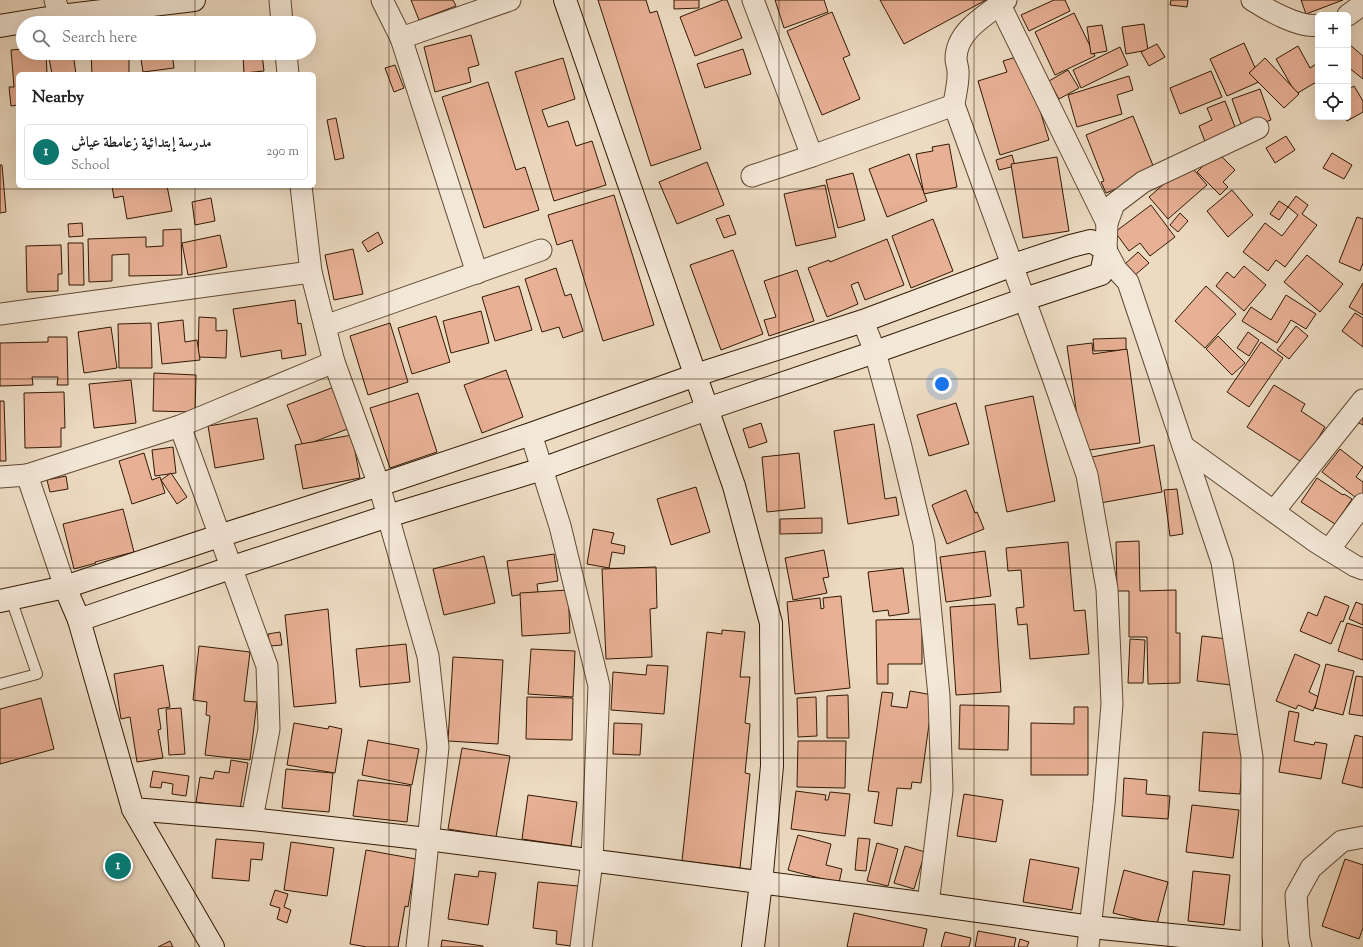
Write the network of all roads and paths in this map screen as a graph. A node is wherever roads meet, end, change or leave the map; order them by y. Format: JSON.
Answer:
{"nodes":[{"id":1,"x":194,"y":0,"type":"edge"},
{"id":2,"x":280,"y":0,"type":"edge"},
{"id":3,"x":382,"y":0,"type":"edge"},
{"id":4,"x":510,"y":0,"type":"edge"},
{"id":5,"x":565,"y":0,"type":"edge"},
{"id":6,"x":753,"y":0,"type":"edge"},
{"id":7,"x":1252,"y":0,"type":"edge"},
{"id":8,"x":1003,"y":2,"type":"edge"},
{"id":9,"x":1363,"y":4,"type":"edge"},
{"id":10,"x":57,"y":8,"type":"edge"},
{"id":11,"x":1351,"y":13,"type":"edge"},
{"id":12,"x":32,"y":16,"type":"edge"},
{"id":13,"x":281,"y":16,"type":"edge"},
{"id":14,"x":16,"y":21,"type":"edge"},
{"id":15,"x":0,"y":26,"type":"edge"},
{"id":16,"x":1315,"y":26,"type":"edge"},
{"id":17,"x":401,"y":38,"type":"junction"},
{"id":18,"x":287,"y":60,"type":"edge"},
{"id":19,"x":288,"y":72,"type":"edge"},
{"id":20,"x":954,"y":105,"type":"junction"},
{"id":21,"x":1258,"y":128,"type":"dead end"},
{"id":22,"x":812,"y":156,"type":"junction"},
{"id":23,"x":752,"y":176,"type":"dead end"},
{"id":24,"x":301,"y":188,"type":"edge"},
{"id":25,"x":1107,"y":223,"type":"junction"},
{"id":26,"x":541,"y":250,"type":"dead end"},
{"id":27,"x":1106,"y":250,"type":"junction"},
{"id":28,"x":1012,"y":265,"type":"junction"},
{"id":29,"x":311,"y":272,"type":"junction"},
{"id":30,"x":477,"y":273,"type":"junction"},
{"id":31,"x":1025,"y":299,"type":"junction"},
{"id":32,"x":0,"y":314,"type":"edge"},
{"id":33,"x":863,"y":320,"type":"junction"},
{"id":34,"x":326,"y":326,"type":"junction"},
{"id":35,"x":875,"y":352,"type":"junction"},
{"id":36,"x":334,"y":362,"type":"junction"},
{"id":37,"x":696,"y":375,"type":"junction"},
{"id":38,"x":1363,"y":400,"type":"edge"},
{"id":39,"x":708,"y":408,"type":"junction"},
{"id":40,"x":180,"y":426,"type":"junction"},
{"id":41,"x":531,"y":434,"type":"junction"},
{"id":42,"x":1183,"y":446,"type":"junction"},
{"id":43,"x":542,"y":469,"type":"junction"},
{"id":44,"x":27,"y":475,"type":"junction"},
{"id":45,"x":0,"y":477,"type":"edge"},
{"id":46,"x":379,"y":485,"type":"junction"},
{"id":47,"x":1363,"y":504,"type":"edge"},
{"id":48,"x":1274,"y":511,"type":"junction"},
{"id":49,"x":388,"y":516,"type":"junction"},
{"id":50,"x":219,"y":536,"type":"junction"},
{"id":51,"x":1329,"y":550,"type":"junction"},
{"id":52,"x":230,"y":568,"type":"junction"},
{"id":53,"x":1363,"y":569,"type":"edge"},
{"id":54,"x":65,"y":587,"type":"junction"},
{"id":55,"x":6,"y":600,"type":"edge"},
{"id":56,"x":79,"y":620,"type":"junction"},
{"id":57,"x":0,"y":684,"type":"edge"},
{"id":58,"x":133,"y":809,"type":"junction"},
{"id":59,"x":252,"y":819,"type":"junction"},
{"id":60,"x":1363,"y":837,"type":"edge"},
{"id":61,"x":428,"y":839,"type":"junction"},
{"id":62,"x":592,"y":861,"type":"junction"},
{"id":63,"x":761,"y":883,"type":"junction"},
{"id":64,"x":928,"y":904,"type":"junction"},
{"id":65,"x":1089,"y":937,"type":"edge"},
{"id":66,"x":1251,"y":945,"type":"edge"},
{"id":67,"x":213,"y":947,"type":"edge"},
{"id":68,"x":417,"y":947,"type":"edge"},
{"id":69,"x":581,"y":947,"type":"edge"},
{"id":70,"x":753,"y":947,"type":"edge"},
{"id":71,"x":1301,"y":947,"type":"edge"}],
"edges":[{"from":1,"to":10,"type":"street"},
{"from":2,"to":13,"type":"street"},
{"from":3,"to":17,"type":"street"},
{"from":4,"to":17,"type":"street"},
{"from":5,"to":37,"type":"street"},
{"from":6,"to":22,"type":"street"},
{"from":7,"to":16,"type":"street"},
{"from":8,"to":20,"type":"street"},
{"from":8,"to":25,"type":"street"},
{"from":9,"to":11,"type":"street"},
{"from":10,"to":12,"type":"street"},
{"from":14,"to":15,"type":"street"},
{"from":17,"to":30,"type":"street"},
{"from":18,"to":19,"type":"street"},
{"from":20,"to":22,"type":"street"},
{"from":20,"to":28,"type":"street"},
{"from":21,"to":25,"type":"street"},
{"from":22,"to":23,"type":"street"},
{"from":24,"to":29,"type":"street"},
{"from":25,"to":27,"type":"street"},
{"from":26,"to":30,"type":"street"},
{"from":27,"to":28,"type":"street"},
{"from":27,"to":31,"type":"street"},
{"from":27,"to":42,"type":"street"},
{"from":28,"to":31,"type":"street"},
{"from":28,"to":33,"type":"street"},
{"from":29,"to":32,"type":"street"},
{"from":29,"to":34,"type":"street"},
{"from":30,"to":34,"type":"street"},
{"from":31,"to":35,"type":"street"},
{"from":31,"to":65,"type":"street"},
{"from":33,"to":35,"type":"street"},
{"from":33,"to":37,"type":"street"},
{"from":34,"to":36,"type":"street"},
{"from":35,"to":39,"type":"street"},
{"from":35,"to":64,"type":"street"},
{"from":36,"to":40,"type":"street"},
{"from":36,"to":46,"type":"street"},
{"from":37,"to":39,"type":"street"},
{"from":37,"to":41,"type":"street"},
{"from":38,"to":48,"type":"street"},
{"from":39,"to":43,"type":"street"},
{"from":39,"to":63,"type":"street"},
{"from":40,"to":44,"type":"street"},
{"from":40,"to":50,"type":"street"},
{"from":41,"to":43,"type":"street"},
{"from":41,"to":46,"type":"street"},
{"from":42,"to":48,"type":"street"},
{"from":42,"to":66,"type":"street"},
{"from":43,"to":49,"type":"street"},
{"from":43,"to":62,"type":"street"},
{"from":44,"to":45,"type":"street"},
{"from":44,"to":54,"type":"street"},
{"from":46,"to":49,"type":"street"},
{"from":46,"to":50,"type":"street"},
{"from":47,"to":51,"type":"street"},
{"from":48,"to":51,"type":"street"},
{"from":49,"to":52,"type":"street"},
{"from":49,"to":61,"type":"street"},
{"from":50,"to":52,"type":"street"},
{"from":50,"to":54,"type":"street"},
{"from":51,"to":53,"type":"street"},
{"from":52,"to":56,"type":"street"},
{"from":52,"to":59,"type":"street"},
{"from":54,"to":55,"type":"street"},
{"from":54,"to":56,"type":"street"},
{"from":55,"to":57,"type":"lane"},
{"from":56,"to":58,"type":"street"},
{"from":58,"to":59,"type":"street"},
{"from":58,"to":67,"type":"street"},
{"from":59,"to":61,"type":"street"},
{"from":60,"to":71,"type":"street"},
{"from":61,"to":62,"type":"street"},
{"from":61,"to":68,"type":"street"},
{"from":62,"to":63,"type":"street"},
{"from":62,"to":69,"type":"street"},
{"from":63,"to":64,"type":"street"},
{"from":63,"to":70,"type":"street"},
{"from":64,"to":65,"type":"street"},
{"from":65,"to":66,"type":"street"}]}
